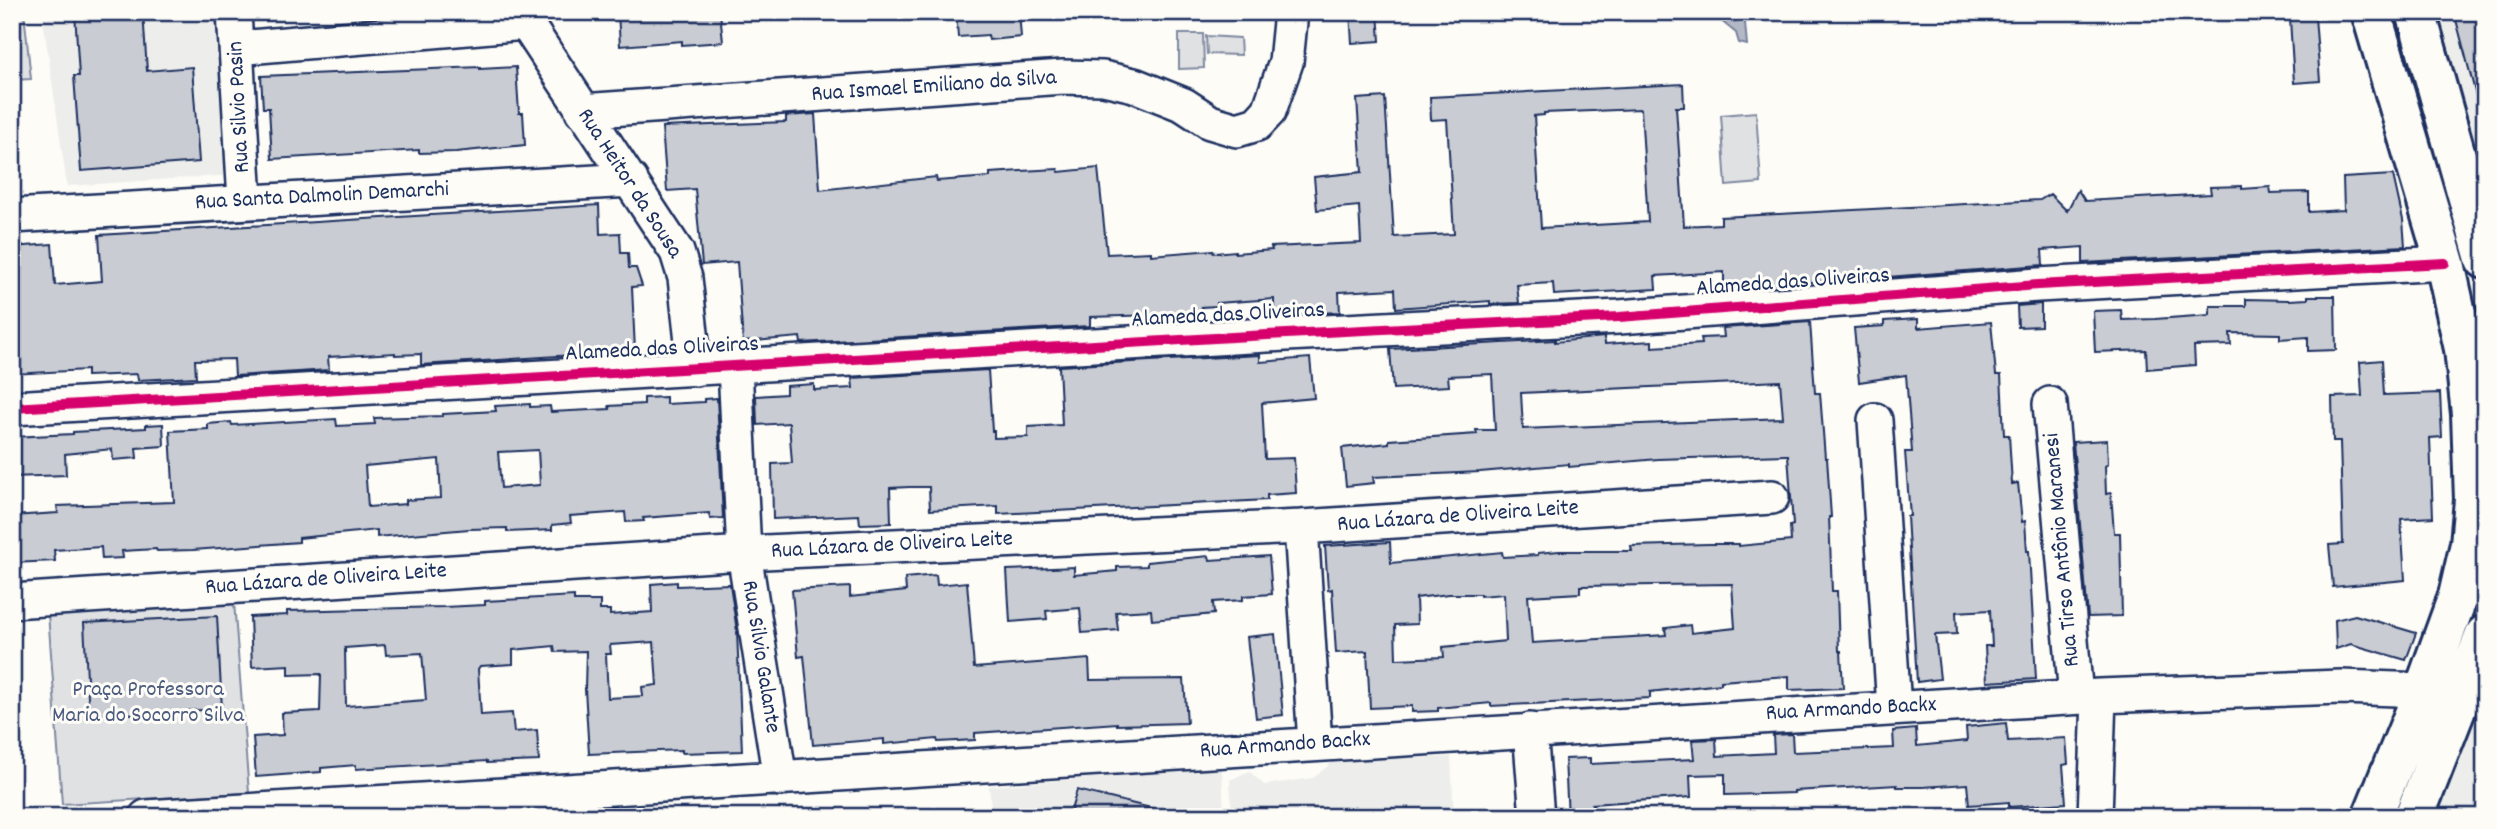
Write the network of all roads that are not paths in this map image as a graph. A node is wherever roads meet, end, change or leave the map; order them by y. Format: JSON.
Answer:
{"nodes":[{"id":1,"x":234,"y":12,"type":"edge"},
{"id":2,"x":1291,"y":12,"type":"edge"},
{"id":3,"x":2371,"y":12,"type":"edge"},
{"id":4,"x":2416,"y":12,"type":"edge"},
{"id":5,"x":525,"y":18,"type":"edge"},
{"id":6,"x":237,"y":48,"type":"junction"},
{"id":7,"x":583,"y":111,"type":"junction"},
{"id":8,"x":631,"y":180,"type":"junction"},
{"id":9,"x":245,"y":201,"type":"junction"},
{"id":10,"x":12,"y":216,"type":"edge"},
{"id":11,"x":2485,"y":259,"type":"edge"},
{"id":12,"x":2445,"y":262,"type":"junction"},
{"id":13,"x":735,"y":366,"type":"junction"},
{"id":14,"x":695,"y":369,"type":"junction"},
{"id":15,"x":2050,"y":404,"type":"dead end"},
{"id":16,"x":12,"y":408,"type":"edge"},
{"id":17,"x":1875,"y":420,"type":"dead end"},
{"id":18,"x":1772,"y":497,"type":"dead end"},
{"id":19,"x":1301,"y":527,"type":"junction"},
{"id":20,"x":744,"y":553,"type":"junction"},
{"id":21,"x":12,"y":601,"type":"edge"},
{"id":22,"x":2485,"y":635,"type":"edge"},
{"id":23,"x":2424,"y":690,"type":"junction"},
{"id":24,"x":2087,"y":696,"type":"junction"},
{"id":25,"x":1895,"y":708,"type":"junction"},
{"id":26,"x":1530,"y":730,"type":"junction"},
{"id":27,"x":1315,"y":744,"type":"junction"},
{"id":28,"x":780,"y":779,"type":"junction"},
{"id":29,"x":146,"y":817,"type":"edge"},
{"id":30,"x":1537,"y":817,"type":"edge"},
{"id":31,"x":2095,"y":817,"type":"edge"},
{"id":32,"x":2372,"y":817,"type":"edge"},
{"id":33,"x":2414,"y":817,"type":"edge"}],
"edges":[{"from":1,"to":6,"type":"street","name":"Rua Silvio Pasin"},
{"from":2,"to":7,"type":"street","name":"Rua Ismael Emiliano da Silva"},
{"from":3,"to":12,"type":"main road"},
{"from":4,"to":11,"type":"main road"},
{"from":5,"to":6,"type":"street"},
{"from":5,"to":7,"type":"street","name":"Rua Heitor da Sousa"},
{"from":6,"to":9,"type":"street","name":"Rua Silvio Pasin"},
{"from":7,"to":8,"type":"street","name":"Rua Heitor da Sousa"},
{"from":8,"to":9,"type":"street","name":"Rua Santa Dalmolin Demarchi"},
{"from":8,"to":14,"type":"street","name":"Rua Heitor da Sousa"},
{"from":9,"to":10,"type":"street","name":"Rua Santa Dalmolin Demarchi"},
{"from":12,"to":13,"type":"street","name":"Alameda das Oliveiras"},
{"from":12,"to":23,"type":"main road"},
{"from":13,"to":14,"type":"street","name":"Alameda das Oliveiras"},
{"from":13,"to":20,"type":"street","name":"Rua Silvio Galante"},
{"from":14,"to":16,"type":"street","name":"Alameda das Oliveiras"},
{"from":15,"to":24,"type":"street","name":"Rua Tirso Antônio Maranesi"},
{"from":17,"to":25,"type":"street"},
{"from":18,"to":19,"type":"street","name":"Rua Lázara de Oliveira Leite"},
{"from":19,"to":20,"type":"street","name":"Rua Lázara de Oliveira Leite"},
{"from":19,"to":27,"type":"street"},
{"from":20,"to":21,"type":"street","name":"Rua Lázara de Oliveira Leite"},
{"from":20,"to":28,"type":"street","name":"Rua Silvio Galante"},
{"from":22,"to":33,"type":"main road"},
{"from":23,"to":24,"type":"street","name":"Rua Armando Backx"},
{"from":23,"to":32,"type":"main road"},
{"from":24,"to":25,"type":"street","name":"Rua Armando Backx"},
{"from":24,"to":31,"type":"street","name":"Rua Tirso Antônio Maranesi"},
{"from":25,"to":26,"type":"street","name":"Rua Armando Backx"},
{"from":26,"to":27,"type":"street","name":"Rua Armando Backx"},
{"from":26,"to":30,"type":"street"},
{"from":27,"to":28,"type":"street","name":"Rua Armando Backx"},
{"from":28,"to":29,"type":"street","name":"Rua Armando Backx"}]}
